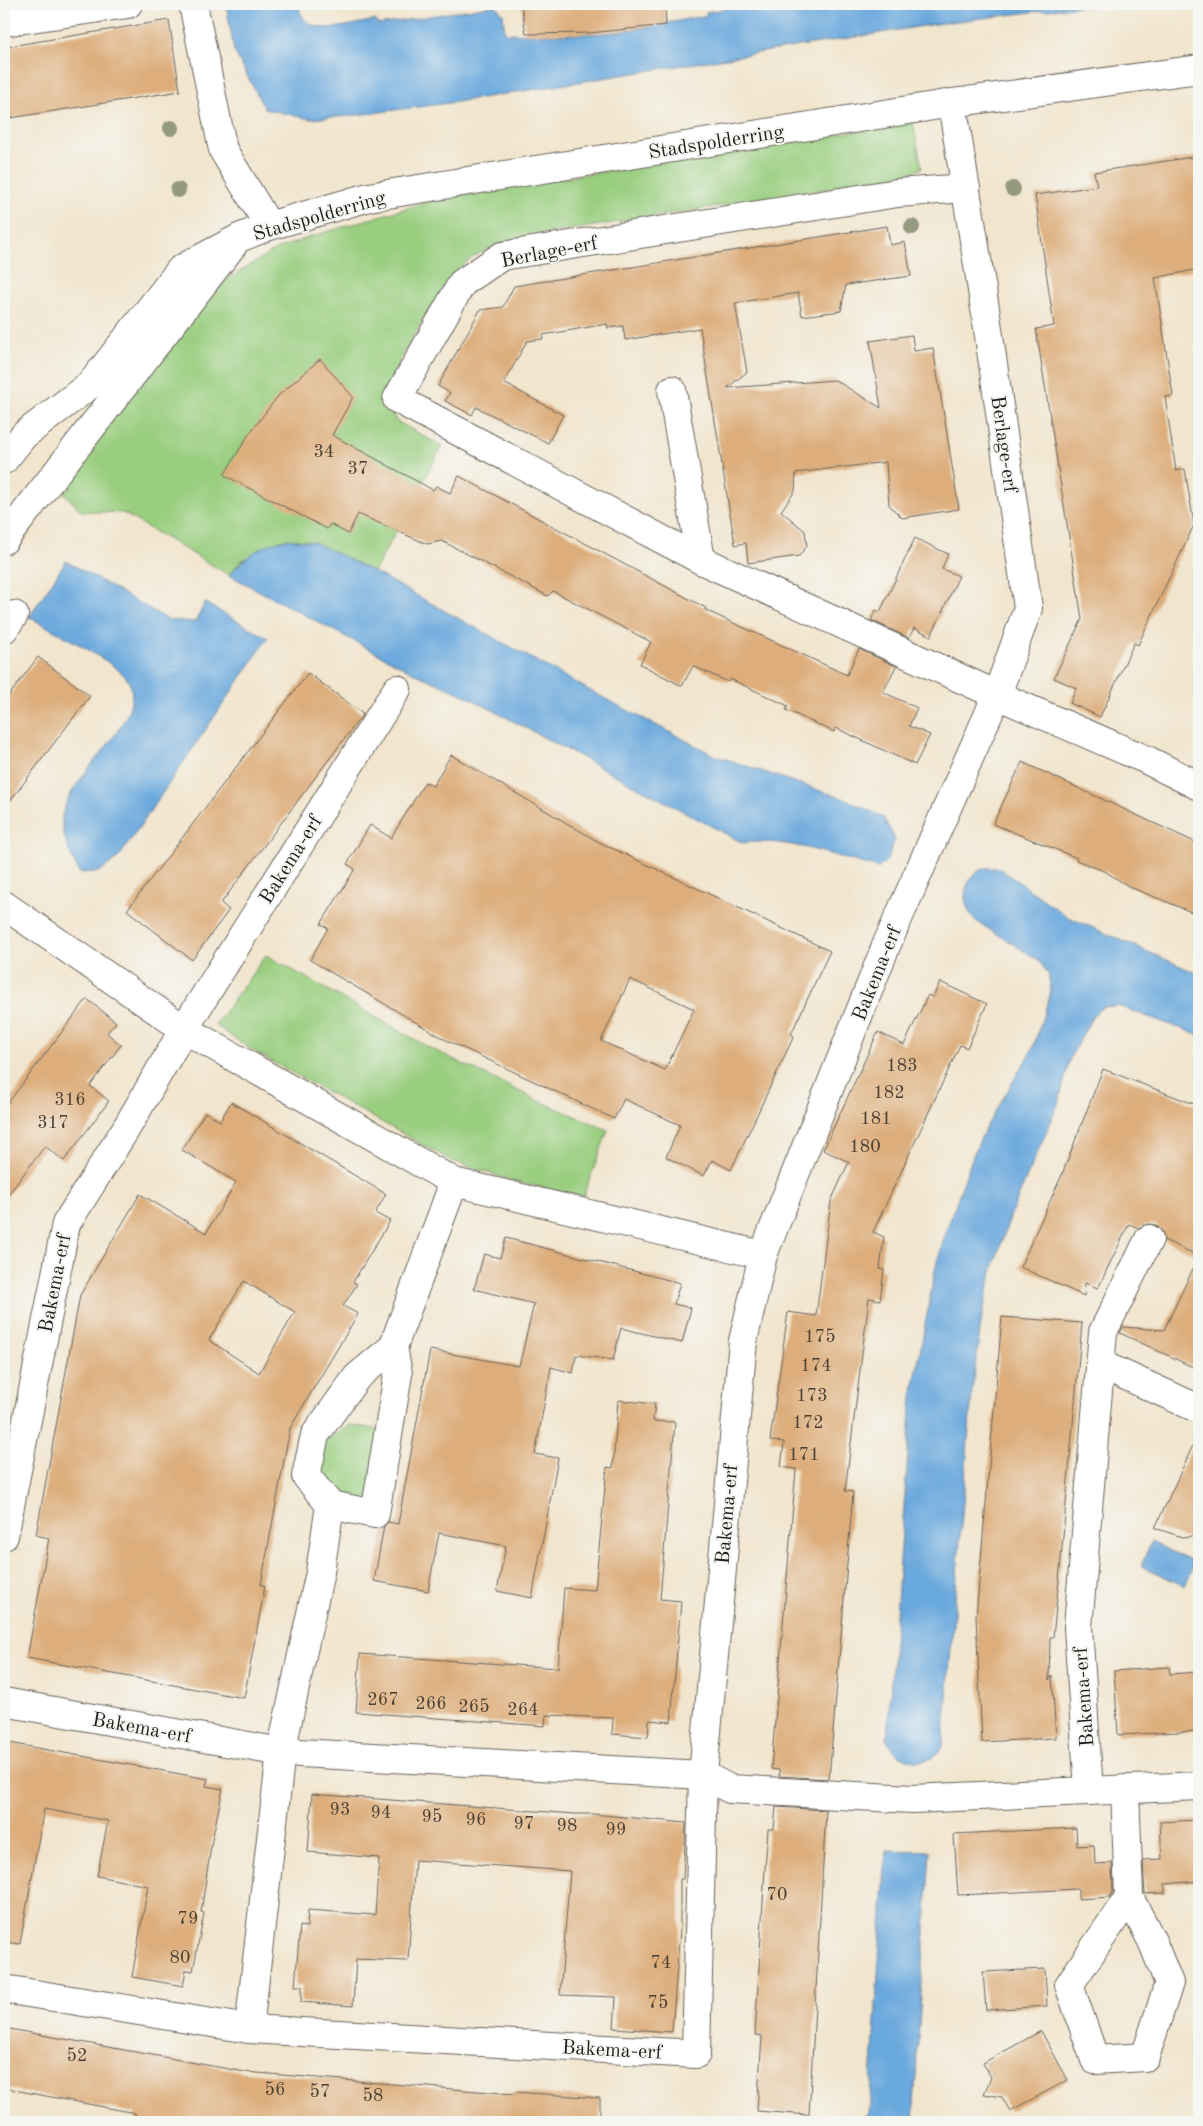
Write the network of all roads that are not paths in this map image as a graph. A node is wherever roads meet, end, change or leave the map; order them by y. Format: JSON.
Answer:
{"nodes":[{"id":1,"x":128,"y":4,"type":"edge"},
{"id":2,"x":193,"y":4,"type":"edge"},
{"id":3,"x":4,"y":22,"type":"edge"},
{"id":4,"x":1199,"y":68,"type":"edge"},
{"id":5,"x":952,"y":103,"type":"junction"},
{"id":6,"x":966,"y":188,"type":"junction"},
{"id":7,"x":268,"y":226,"type":"junction"},
{"id":8,"x":239,"y":238,"type":"junction"},
{"id":9,"x":672,"y":390,"type":"dead end"},
{"id":10,"x":4,"y":460,"type":"edge"},
{"id":11,"x":4,"y":540,"type":"edge"},
{"id":12,"x":701,"y":560,"type":"junction"},
{"id":13,"x":397,"y":689,"type":"dead end"},
{"id":14,"x":998,"y":695,"type":"junction"},
{"id":15,"x":1199,"y":786,"type":"edge"},
{"id":16,"x":4,"y":904,"type":"edge"},
{"id":17,"x":184,"y":1029,"type":"junction"},
{"id":18,"x":454,"y":1182,"type":"junction"},
{"id":19,"x":1149,"y":1239,"type":"dead end"},
{"id":20,"x":763,"y":1254,"type":"junction"},
{"id":21,"x":396,"y":1339,"type":"junction"},
{"id":22,"x":1100,"y":1364,"type":"junction"},
{"id":23,"x":1199,"y":1409,"type":"edge"},
{"id":24,"x":330,"y":1505,"type":"junction"},
{"id":25,"x":4,"y":1536,"type":"edge"},
{"id":26,"x":4,"y":1702,"type":"edge"},
{"id":27,"x":280,"y":1752,"type":"junction"},
{"id":28,"x":703,"y":1775,"type":"junction"},
{"id":29,"x":1199,"y":1786,"type":"edge"},
{"id":30,"x":1125,"y":1789,"type":"junction"},
{"id":31,"x":1089,"y":1791,"type":"junction"},
{"id":32,"x":1129,"y":1897,"type":"junction"},
{"id":33,"x":4,"y":1989,"type":"edge"},
{"id":34,"x":249,"y":2029,"type":"junction"}],
"edges":[{"from":1,"to":3,"type":"street"},
{"from":2,"to":7,"type":"street"},
{"from":4,"to":5,"type":"street","name":"Stadspolderring"},
{"from":5,"to":6,"type":"street","name":"Berlage-erf"},
{"from":5,"to":7,"type":"street","name":"Stadspolderring"},
{"from":6,"to":12,"type":"street","name":"Berlage-erf"},
{"from":6,"to":14,"type":"street","name":"Berlage-erf"},
{"from":7,"to":8,"type":"street","name":"Stadspolderring"},
{"from":8,"to":10,"type":"street","name":"Stadspolderring"},
{"from":8,"to":11,"type":"street","name":"Stadspolderring"},
{"from":9,"to":12,"type":"street"},
{"from":12,"to":14,"type":"street","name":"Berlage-erf"},
{"from":13,"to":17,"type":"street","name":"Bakema-erf"},
{"from":14,"to":15,"type":"street","name":"Berlage-erf"},
{"from":14,"to":20,"type":"street","name":"Bakema-erf"},
{"from":16,"to":17,"type":"street"},
{"from":17,"to":18,"type":"street"},
{"from":17,"to":25,"type":"street","name":"Bakema-erf"},
{"from":18,"to":20,"type":"street"},
{"from":18,"to":21,"type":"street"},
{"from":19,"to":22,"type":"street","name":"Bakema-erf"},
{"from":20,"to":28,"type":"street","name":"Bakema-erf"},
{"from":21,"to":24,"type":"street"},
{"from":21,"to":24,"type":"street"},
{"from":22,"to":23,"type":"street"},
{"from":22,"to":31,"type":"street","name":"Bakema-erf"},
{"from":24,"to":27,"type":"street"},
{"from":26,"to":27,"type":"street","name":"Bakema-erf"},
{"from":27,"to":28,"type":"street","name":"Bakema-erf"},
{"from":27,"to":34,"type":"street"},
{"from":28,"to":31,"type":"street","name":"Bakema-erf"},
{"from":28,"to":34,"type":"street","name":"Bakema-erf"},
{"from":29,"to":30,"type":"street","name":"Bakema-erf"},
{"from":30,"to":31,"type":"street","name":"Bakema-erf"},
{"from":30,"to":32,"type":"street"},
{"from":32,"to":32,"type":"street"},
{"from":33,"to":34,"type":"street","name":"Bakema-erf"}]}
